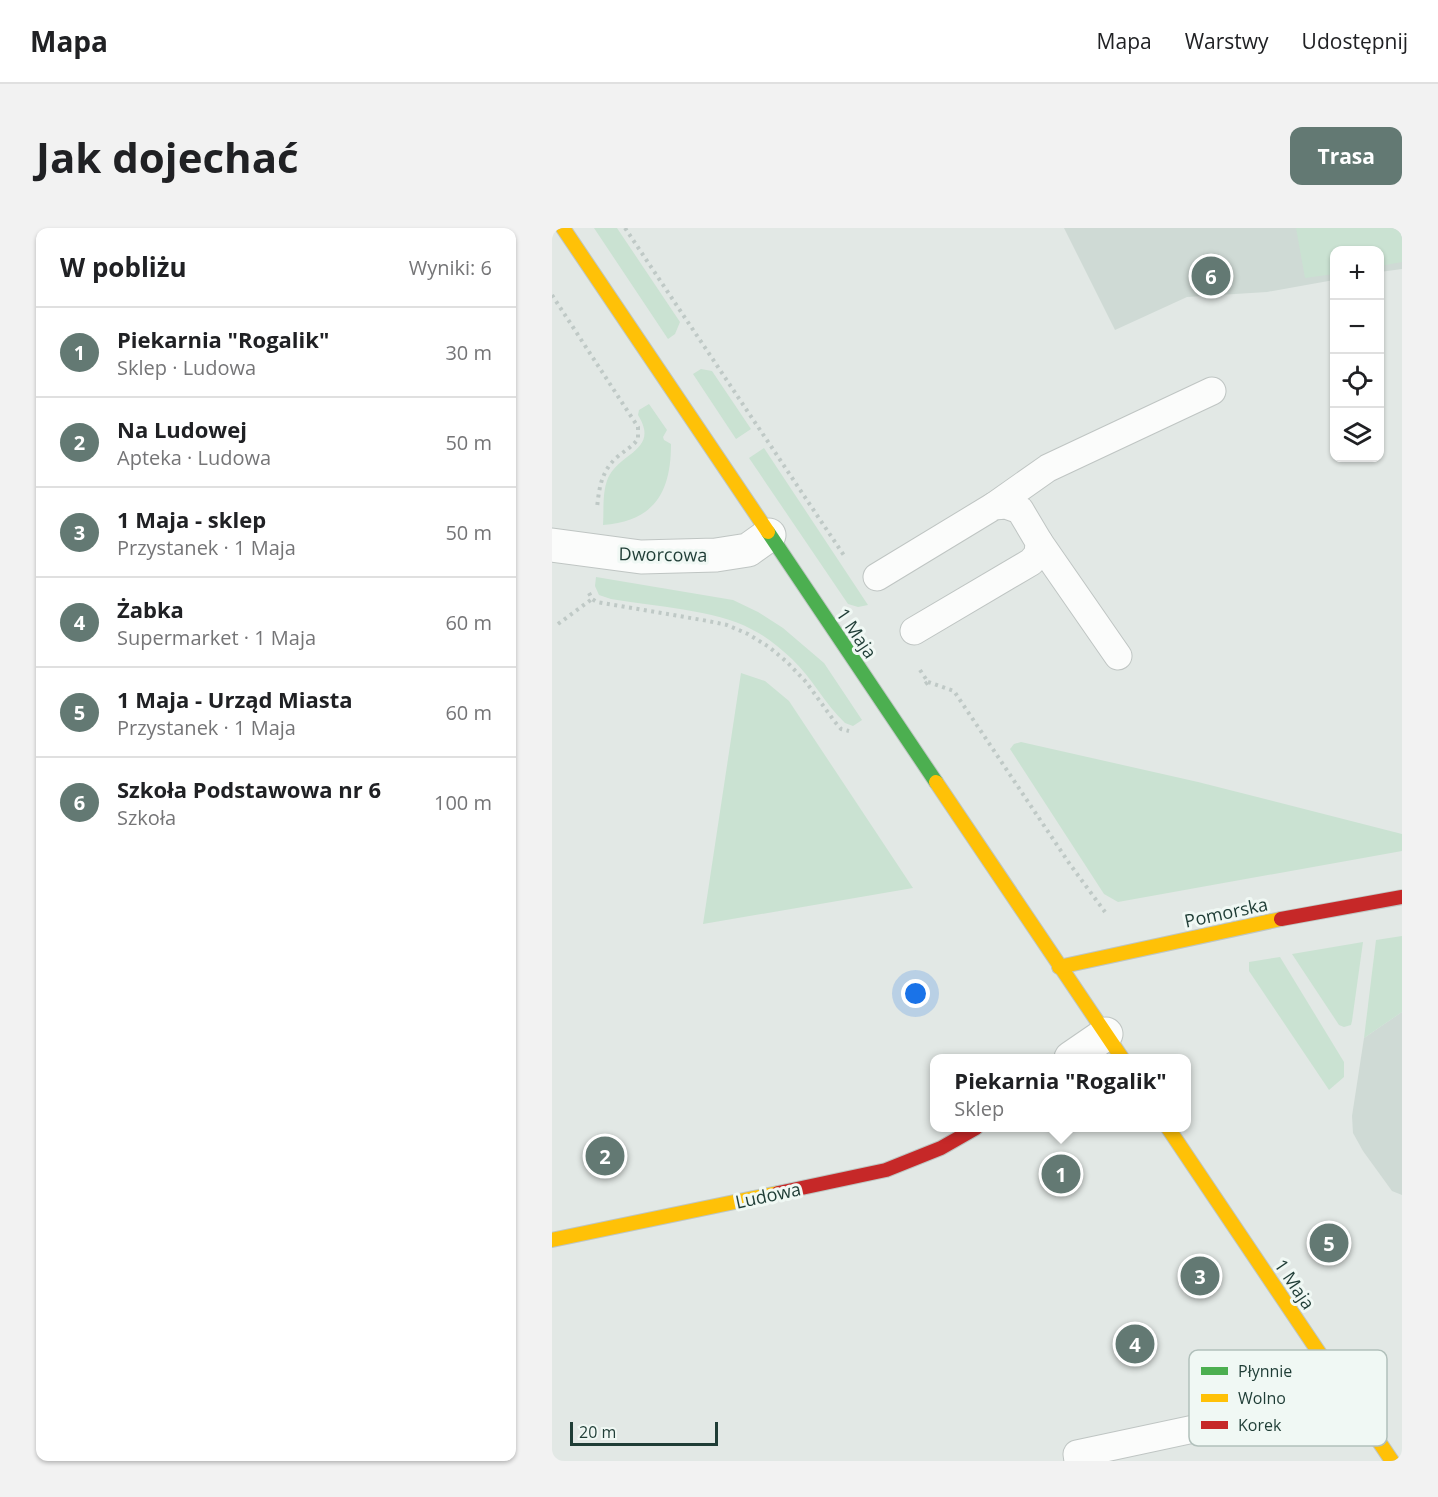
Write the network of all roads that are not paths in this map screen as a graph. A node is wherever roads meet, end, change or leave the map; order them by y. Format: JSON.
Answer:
{"nodes":[{"id":1,"x":561,"y":228,"type":"edge"},
{"id":2,"x":552,"y":233,"type":"edge"},
{"id":3,"x":1212,"y":391,"type":"dead end"},
{"id":4,"x":994,"y":506,"type":"junction"},
{"id":5,"x":769,"y":535,"type":"junction"},
{"id":6,"x":1040,"y":542,"type":"junction"},
{"id":7,"x":552,"y":545,"type":"edge"},
{"id":8,"x":877,"y":577,"type":"dead end"},
{"id":9,"x":914,"y":631,"type":"dead end"},
{"id":10,"x":1118,"y":656,"type":"dead end"},
{"id":11,"x":1402,"y":897,"type":"edge"},
{"id":12,"x":1059,"y":967,"type":"junction"},
{"id":13,"x":1114,"y":1046,"type":"edge"},
{"id":14,"x":1088,"y":1054,"type":"edge"},
{"id":15,"x":969,"y":1132,"type":"edge"},
{"id":16,"x":1171,"y":1132,"type":"edge"},
{"id":17,"x":552,"y":1240,"type":"edge"},
{"id":18,"x":1317,"y":1350,"type":"edge"},
{"id":19,"x":1189,"y":1430,"type":"edge"},
{"id":20,"x":1382,"y":1446,"type":"edge"},
{"id":21,"x":1078,"y":1461,"type":"edge"},
{"id":22,"x":1392,"y":1461,"type":"edge"}],
"edges":[{"from":1,"to":2,"type":"lane"},
{"from":1,"to":5,"type":"street","name":"1 Maja"},
{"from":3,"to":4,"type":"lane"},
{"from":4,"to":6,"type":"lane"},
{"from":4,"to":8,"type":"lane"},
{"from":5,"to":7,"type":"street","name":"Dworcowa"},
{"from":5,"to":12,"type":"street","name":"1 Maja"},
{"from":6,"to":9,"type":"lane"},
{"from":6,"to":10,"type":"lane"},
{"from":11,"to":12,"type":"street","name":"Pomorska"},
{"from":12,"to":13,"type":"street","name":"1 Maja"},
{"from":13,"to":14,"type":"street"},
{"from":15,"to":17,"type":"street","name":"Ludowa"},
{"from":16,"to":18,"type":"street","name":"1 Maja"},
{"from":19,"to":21,"type":"lane"},
{"from":20,"to":22,"type":"street","name":"1 Maja"}]}
